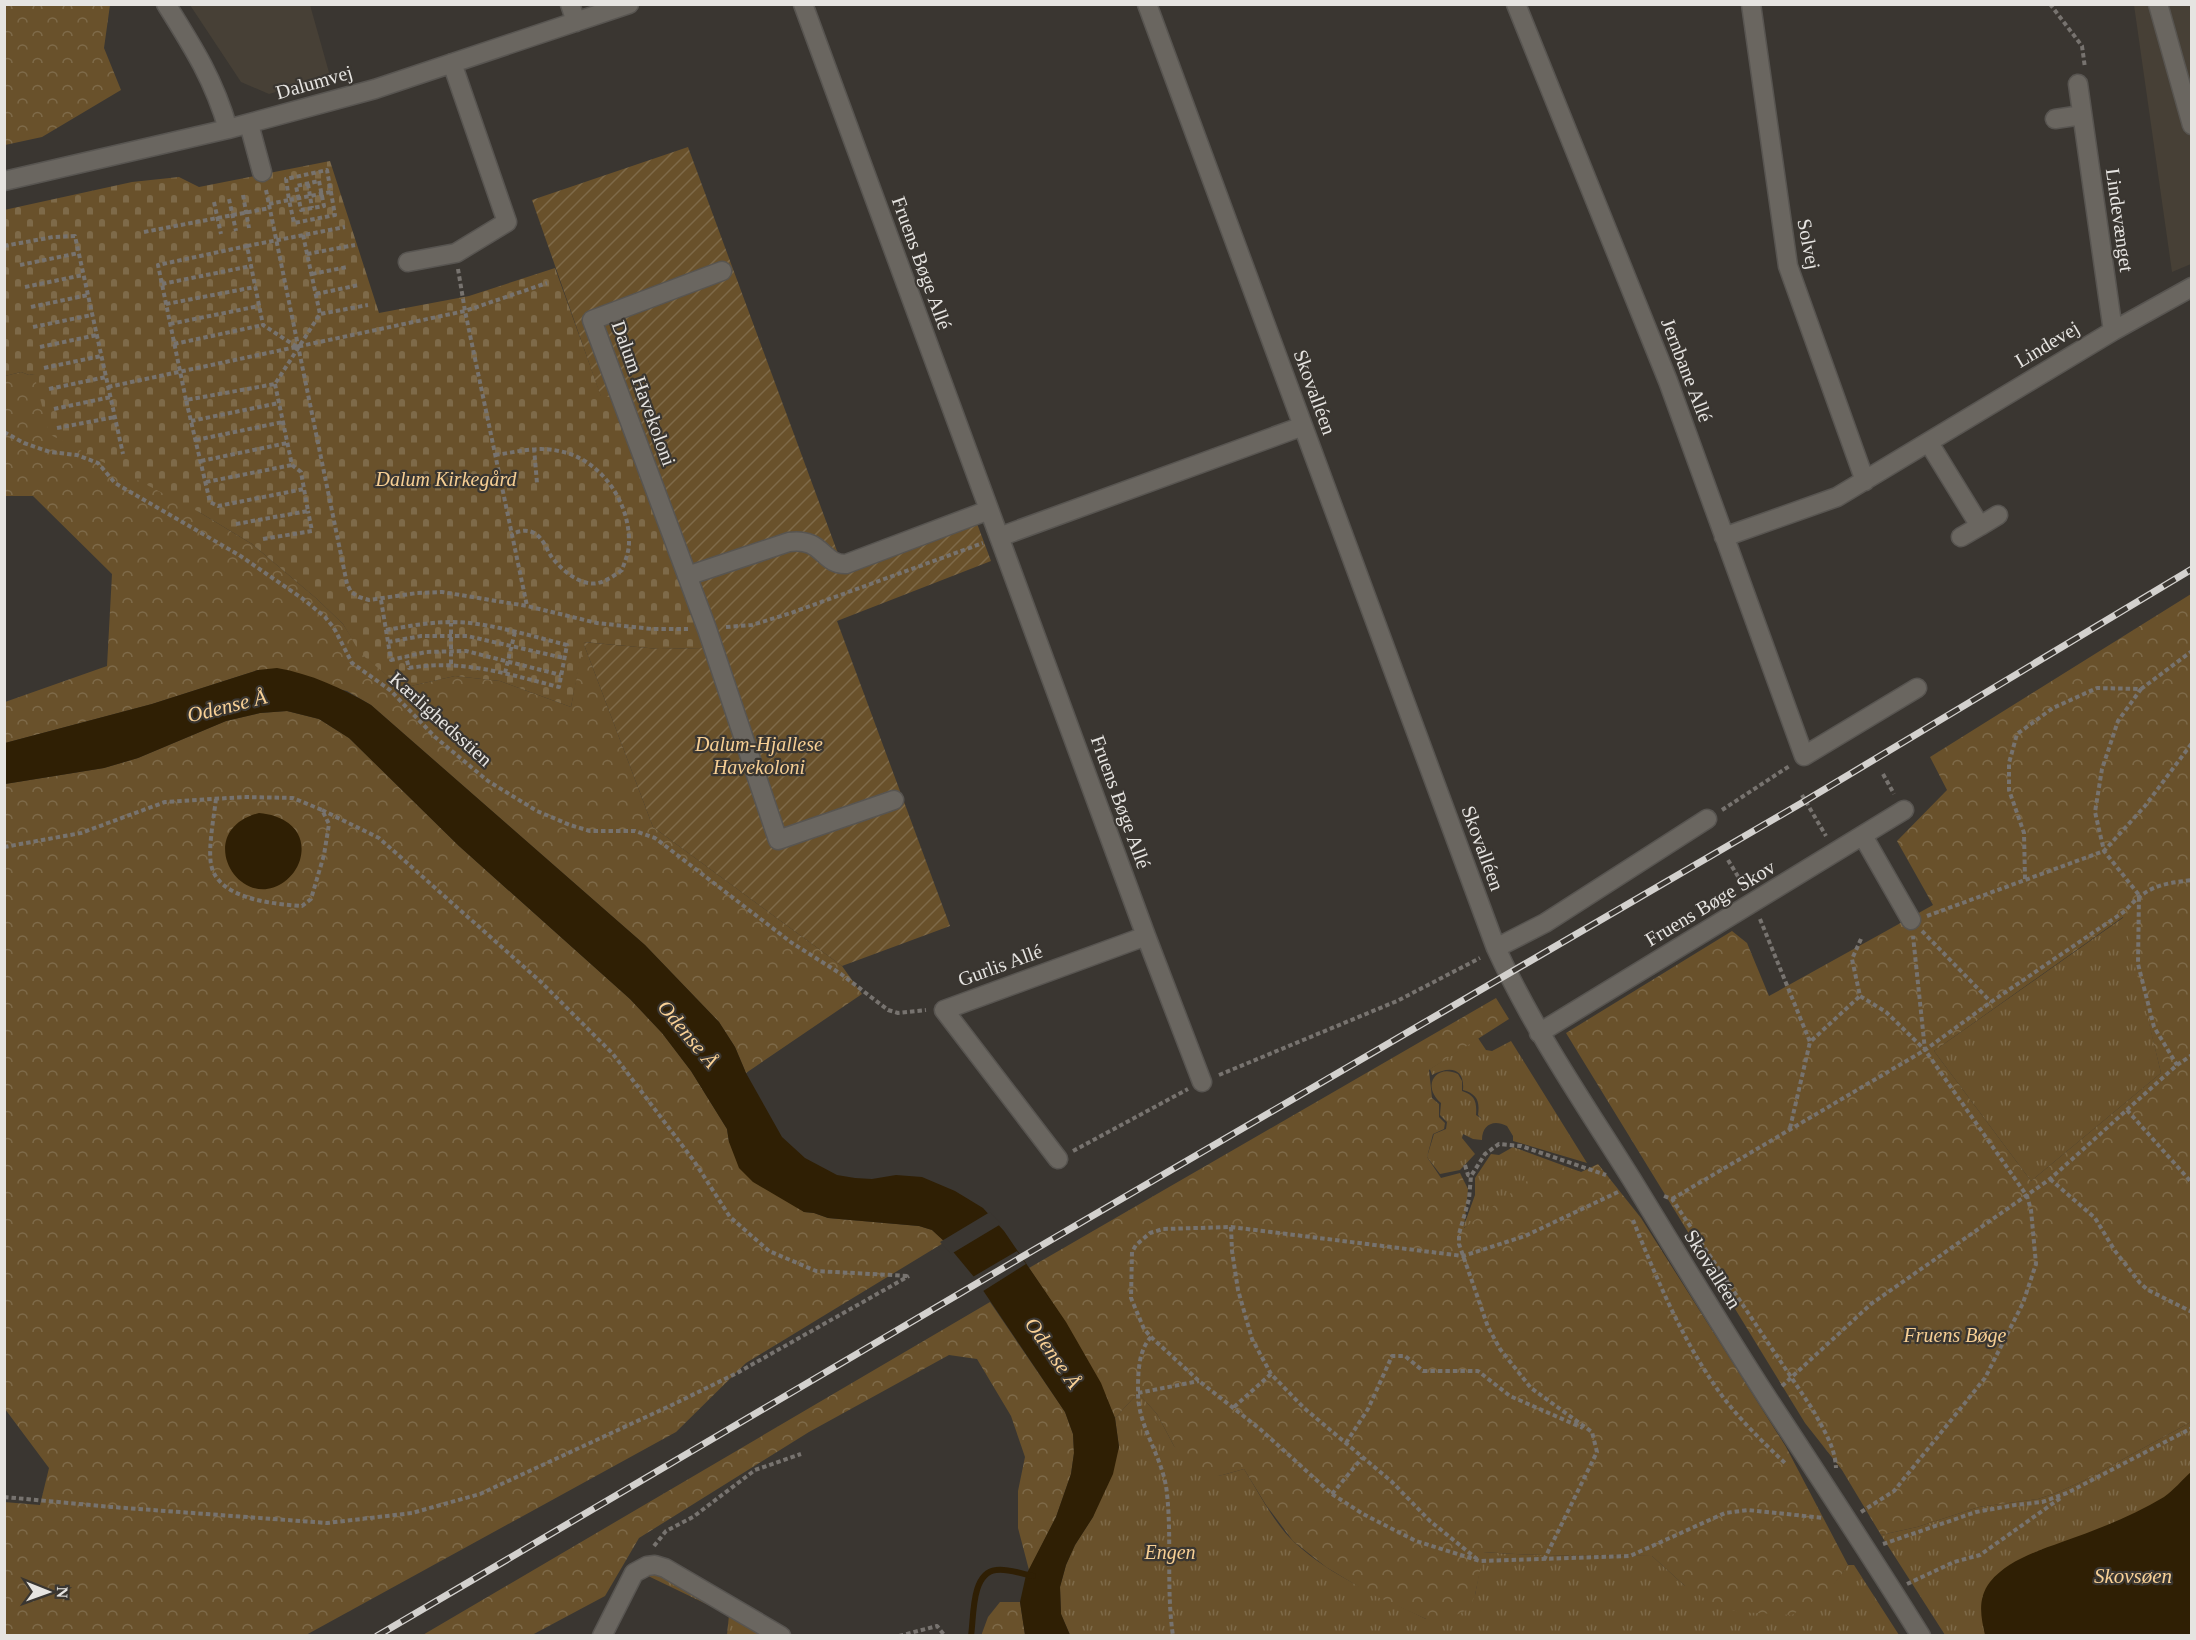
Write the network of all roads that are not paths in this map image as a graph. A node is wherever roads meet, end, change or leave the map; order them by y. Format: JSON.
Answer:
{"nodes":[{"id":1,"x":166,"y":4,"type":"edge"},
{"id":2,"x":570,"y":4,"type":"edge"},
{"id":3,"x":629,"y":4,"type":"edge"},
{"id":4,"x":803,"y":4,"type":"edge"},
{"id":5,"x":1147,"y":4,"type":"edge"},
{"id":6,"x":1516,"y":4,"type":"edge"},
{"id":7,"x":1750,"y":4,"type":"edge"},
{"id":8,"x":2158,"y":4,"type":"edge"},
{"id":9,"x":576,"y":22,"type":"junction"},
{"id":10,"x":452,"y":63,"type":"junction"},
{"id":11,"x":2078,"y":84,"type":"road end"},
{"id":12,"x":2082,"y":115,"type":"junction"},
{"id":13,"x":2055,"y":119,"type":"dead end"},
{"id":14,"x":249,"y":124,"type":"junction"},
{"id":15,"x":2192,"y":125,"type":"edge"},
{"id":16,"x":228,"y":129,"type":"junction"},
{"id":17,"x":262,"y":172,"type":"road end"},
{"id":18,"x":4,"y":181,"type":"edge"},
{"id":19,"x":408,"y":262,"type":"dead end"},
{"id":20,"x":722,"y":272,"type":"dead end"},
{"id":21,"x":2192,"y":287,"type":"edge"},
{"id":22,"x":2113,"y":331,"type":"junction"},
{"id":23,"x":1304,"y":426,"type":"junction"},
{"id":24,"x":1929,"y":443,"type":"junction"},
{"id":25,"x":1865,"y":481,"type":"junction"},
{"id":26,"x":989,"y":510,"type":"junction"},
{"id":27,"x":1998,"y":515,"type":"dead end"},
{"id":28,"x":1980,"y":526,"type":"junction"},
{"id":29,"x":999,"y":537,"type":"junction"},
{"id":30,"x":1724,"y":537,"type":"junction"},
{"id":31,"x":1961,"y":537,"type":"dead end"},
{"id":32,"x":687,"y":576,"type":"junction"},
{"id":33,"x":1917,"y":688,"type":"dead end"},
{"id":34,"x":894,"y":800,"type":"dead end"},
{"id":35,"x":1904,"y":810,"type":"dead end"},
{"id":36,"x":1707,"y":819,"type":"road end"},
{"id":37,"x":1863,"y":836,"type":"junction"},
{"id":38,"x":1911,"y":920,"type":"road end"},
{"id":39,"x":1146,"y":936,"type":"junction"},
{"id":40,"x":1496,"y":948,"type":"junction"},
{"id":41,"x":1539,"y":1033,"type":"junction"},
{"id":42,"x":1202,"y":1082,"type":"road end"},
{"id":43,"x":1058,"y":1159,"type":"road end"},
{"id":44,"x":602,"y":1635,"type":"edge"},
{"id":45,"x":781,"y":1635,"type":"edge"},
{"id":46,"x":1921,"y":1635,"type":"edge"}],
"edges":[{"from":1,"to":16,"type":"street"},
{"from":2,"to":9,"type":"street"},
{"from":3,"to":9,"type":"street","name":"Dalumvej"},
{"from":4,"to":26,"type":"street","name":"Fruens Bøge Allé"},
{"from":5,"to":23,"type":"street","name":"Skovalléen"},
{"from":6,"to":30,"type":"street","name":"Jernbane Allé"},
{"from":7,"to":25,"type":"street","name":"Solvej"},
{"from":8,"to":15,"type":"street"},
{"from":9,"to":10,"type":"street","name":"Dalumvej"},
{"from":10,"to":14,"type":"street","name":"Dalumvej"},
{"from":10,"to":19,"type":"street"},
{"from":11,"to":12,"type":"street","name":"Lindevænget"},
{"from":12,"to":13,"type":"street"},
{"from":12,"to":22,"type":"street","name":"Lindevænget"},
{"from":14,"to":16,"type":"street","name":"Dalumvej"},
{"from":14,"to":17,"type":"street"},
{"from":16,"to":18,"type":"street","name":"Dalumvej"},
{"from":20,"to":32,"type":"street","name":"Dalum Havekoloni"},
{"from":21,"to":22,"type":"street","name":"Lindevej"},
{"from":22,"to":24,"type":"street","name":"Lindevej"},
{"from":23,"to":29,"type":"street"},
{"from":23,"to":40,"type":"street","name":"Skovalléen"},
{"from":24,"to":25,"type":"street","name":"Lindevej"},
{"from":24,"to":28,"type":"street"},
{"from":25,"to":30,"type":"street","name":"Lindevej"},
{"from":26,"to":29,"type":"street","name":"Fruens Bøge Allé"},
{"from":26,"to":32,"type":"street"},
{"from":27,"to":28,"type":"street"},
{"from":28,"to":31,"type":"street"},
{"from":29,"to":39,"type":"street","name":"Fruens Bøge Allé"},
{"from":30,"to":33,"type":"street","name":"Jernbane Allé"},
{"from":32,"to":34,"type":"street","name":"Dalum Havekoloni"},
{"from":35,"to":37,"type":"street","name":"Fruens Bøge Skov"},
{"from":36,"to":40,"type":"street"},
{"from":37,"to":38,"type":"street"},
{"from":37,"to":41,"type":"street","name":"Fruens Bøge Skov"},
{"from":39,"to":42,"type":"street","name":"Fruens Bøge Allé"},
{"from":39,"to":43,"type":"street","name":"Gurlis Allé"},
{"from":40,"to":41,"type":"street","name":"Skovalléen"},
{"from":41,"to":46,"type":"street","name":"Skovalléen"},
{"from":44,"to":45,"type":"street"}]}
